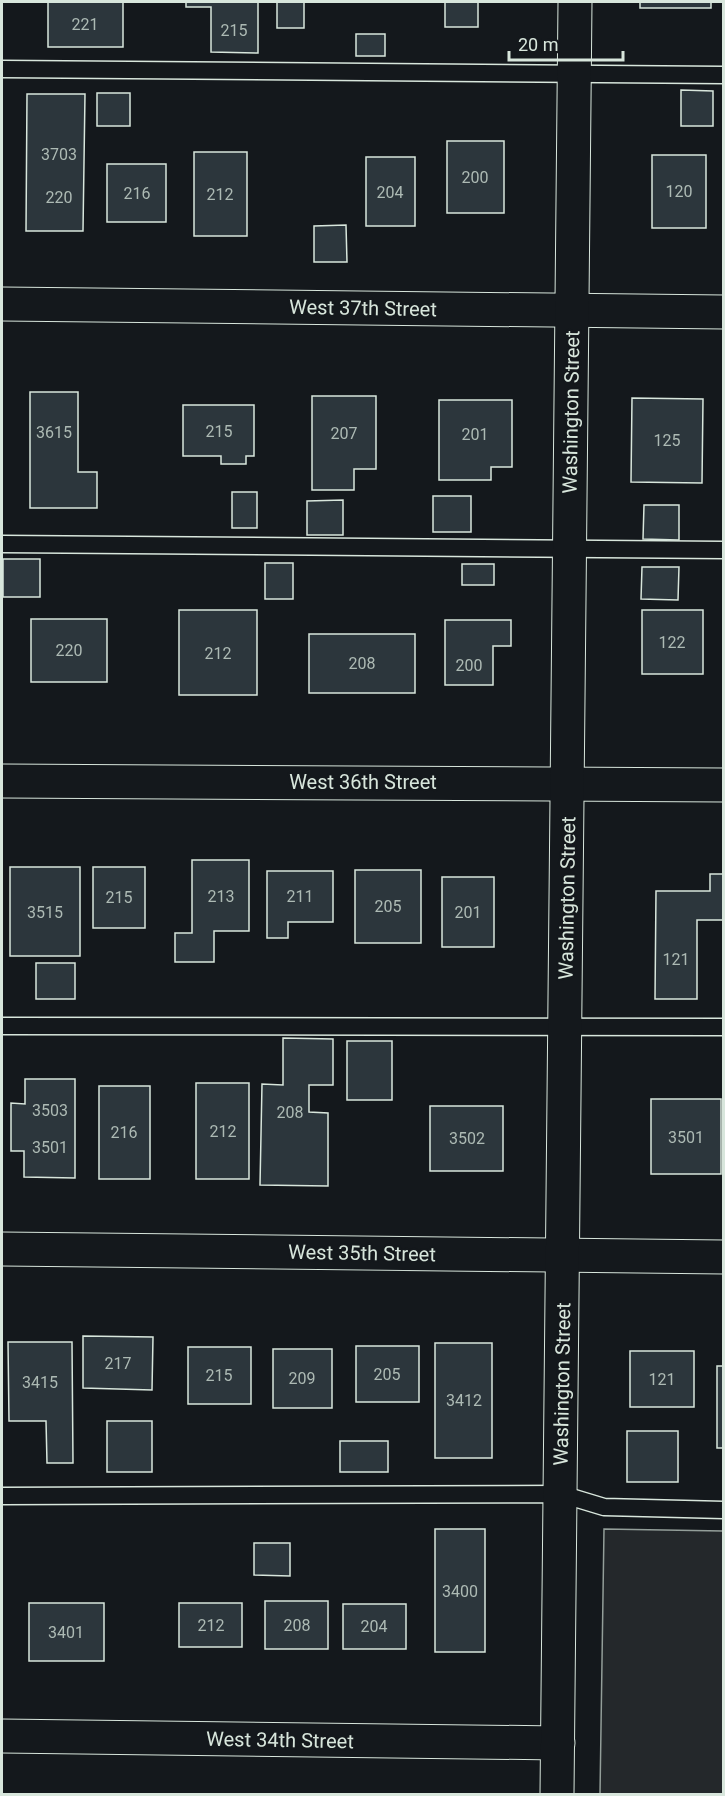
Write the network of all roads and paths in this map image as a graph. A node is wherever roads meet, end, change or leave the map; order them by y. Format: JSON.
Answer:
{"nodes":[{"id":1,"x":575,"y":2,"type":"edge"},
{"id":2,"x":2,"y":69,"type":"edge"},
{"id":3,"x":574,"y":74,"type":"junction"},
{"id":4,"x":723,"y":75,"type":"edge"},
{"id":5,"x":2,"y":304,"type":"edge"},
{"id":6,"x":572,"y":310,"type":"junction"},
{"id":7,"x":723,"y":312,"type":"edge"},
{"id":8,"x":2,"y":544,"type":"edge"},
{"id":9,"x":570,"y":549,"type":"junction"},
{"id":10,"x":723,"y":550,"type":"edge"},
{"id":11,"x":2,"y":781,"type":"edge"},
{"id":12,"x":568,"y":783,"type":"junction"},
{"id":13,"x":723,"y":785,"type":"edge"},
{"id":14,"x":565,"y":1025,"type":"junction"},
{"id":15,"x":2,"y":1026,"type":"edge"},
{"id":16,"x":723,"y":1027,"type":"edge"},
{"id":17,"x":2,"y":1249,"type":"edge"},
{"id":18,"x":563,"y":1255,"type":"junction"},
{"id":19,"x":723,"y":1257,"type":"edge"},
{"id":20,"x":561,"y":1494,"type":"junction"},
{"id":21,"x":2,"y":1496,"type":"edge"},
{"id":22,"x":723,"y":1510,"type":"edge"},
{"id":23,"x":2,"y":1736,"type":"edge"},
{"id":24,"x":558,"y":1743,"type":"junction"},
{"id":25,"x":557,"y":1794,"type":"edge"}],
"edges":[{"from":1,"to":3,"type":"street","name":"Washington Street"},
{"from":2,"to":3,"type":"lane"},
{"from":3,"to":4,"type":"lane"},
{"from":3,"to":6,"type":"street","name":"Washington Street"},
{"from":5,"to":6,"type":"street","name":"West 37th Street"},
{"from":6,"to":7,"type":"street","name":"West 37th Street"},
{"from":6,"to":9,"type":"street","name":"Washington Street"},
{"from":8,"to":9,"type":"lane"},
{"from":9,"to":10,"type":"lane"},
{"from":9,"to":12,"type":"street","name":"Washington Street"},
{"from":11,"to":12,"type":"street","name":"West 36th Street"},
{"from":12,"to":13,"type":"street","name":"West 36th Street"},
{"from":12,"to":14,"type":"street","name":"Washington Street"},
{"from":14,"to":15,"type":"lane"},
{"from":14,"to":16,"type":"lane"},
{"from":14,"to":18,"type":"street","name":"Washington Street"},
{"from":17,"to":18,"type":"street","name":"West 35th Street"},
{"from":18,"to":19,"type":"street","name":"West 35th Street"},
{"from":18,"to":20,"type":"street","name":"Washington Street"},
{"from":20,"to":21,"type":"lane"},
{"from":20,"to":22,"type":"lane"},
{"from":20,"to":24,"type":"street","name":"Washington Street"},
{"from":23,"to":24,"type":"street","name":"West 34th Street"},
{"from":24,"to":25,"type":"street","name":"Washington Street"}]}
